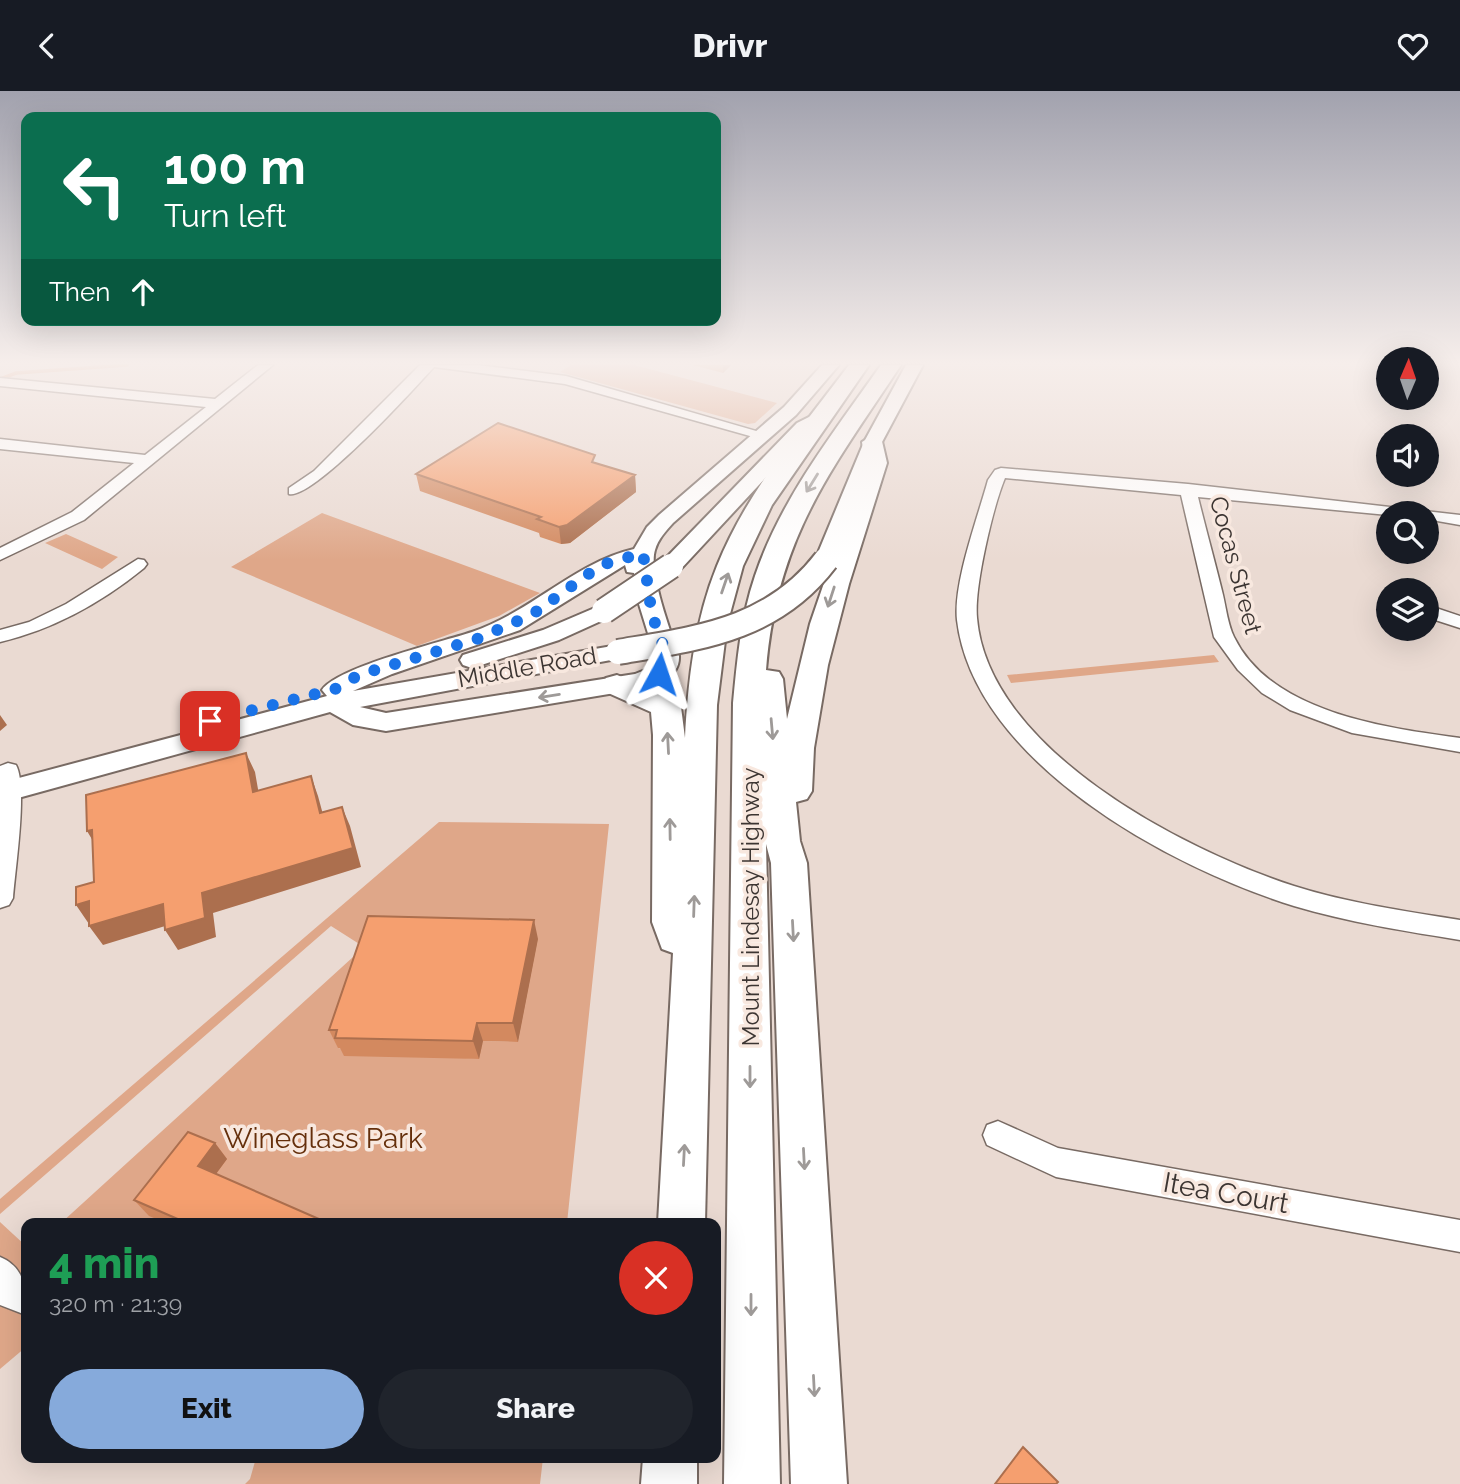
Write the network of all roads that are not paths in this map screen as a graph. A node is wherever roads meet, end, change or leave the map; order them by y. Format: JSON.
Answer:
{"nodes":[{"id":1,"x":186,"y":430,"type":"edge"},
{"id":2,"x":364,"y":430,"type":"edge"},
{"id":3,"x":744,"y":430,"type":"edge"},
{"id":4,"x":768,"y":430,"type":"edge"},
{"id":5,"x":800,"y":430,"type":"edge"},
{"id":6,"x":812,"y":430,"type":"edge"},
{"id":7,"x":847,"y":430,"type":"edge"},
{"id":8,"x":880,"y":430,"type":"edge"},
{"id":9,"x":762,"y":435,"type":"junction"},
{"id":10,"x":873,"y":442,"type":"junction"},
{"id":11,"x":0,"y":444,"type":"edge"},
{"id":12,"x":148,"y":460,"type":"junction"},
{"id":13,"x":1188,"y":489,"type":"junction"},
{"id":14,"x":295,"y":491,"type":"dead end"},
{"id":15,"x":1376,"y":509,"type":"edge"},
{"id":16,"x":1439,"y":516,"type":"edge"},
{"id":17,"x":1460,"y":520,"type":"edge"},
{"id":18,"x":643,"y":553,"type":"junction"},
{"id":19,"x":0,"y":555,"type":"edge"},
{"id":20,"x":138,"y":564,"type":"dead end"},
{"id":21,"x":1439,"y":615,"type":"edge"},
{"id":22,"x":1460,"y":622,"type":"edge"},
{"id":23,"x":0,"y":636,"type":"edge"},
{"id":24,"x":753,"y":642,"type":"junction"},
{"id":25,"x":617,"y":685,"type":"joint"},
{"id":26,"x":662,"y":690,"type":"junction"},
{"id":27,"x":334,"y":696,"type":"junction"},
{"id":28,"x":1460,"y":745,"type":"edge"},
{"id":29,"x":4,"y":782,"type":"edge"},
{"id":30,"x":789,"y":863,"type":"junction"},
{"id":31,"x":0,"y":898,"type":"edge"},
{"id":32,"x":1460,"y":930,"type":"edge"},
{"id":33,"x":690,"y":998,"type":"junction"},
{"id":34,"x":998,"y":1135,"type":"dead end"},
{"id":35,"x":681,"y":1218,"type":"edge"},
{"id":36,"x":1460,"y":1236,"type":"edge"},
{"id":37,"x":0,"y":1274,"type":"edge"},
{"id":38,"x":21,"y":1296,"type":"edge"},
{"id":39,"x":670,"y":1463,"type":"edge"},
{"id":40,"x":669,"y":1484,"type":"edge"},
{"id":41,"x":752,"y":1484,"type":"edge"},
{"id":42,"x":819,"y":1484,"type":"edge"}],
"edges":[{"from":1,"to":12,"type":"street"},
{"from":2,"to":14,"type":"street"},
{"from":3,"to":9,"type":"street"},
{"from":4,"to":9,"type":"main road"},
{"from":5,"to":27,"type":"main road","name":"Middle Road","bridge":true},
{"from":33,"to":6,"type":"highway","name":"Mount Lindesay Highway","one_way":true},
{"from":7,"to":24,"type":"highway","name":"Mount Lindesay Highway","one_way":true},
{"from":8,"to":10,"type":"main road","name":"Middle Road"},
{"from":9,"to":18,"type":"main road"},
{"from":10,"to":27,"type":"main road","name":"Middle Road","bridge":true},
{"from":10,"to":30,"type":"highway","one_way":true},
{"from":11,"to":12,"type":"street"},
{"from":12,"to":19,"type":"street"},
{"from":13,"to":15,"type":"street"},
{"from":13,"to":28,"type":"street","name":"Cocas Street"},
{"from":13,"to":32,"type":"street"},
{"from":16,"to":17,"type":"street"},
{"from":18,"to":26,"type":"main road"},
{"from":18,"to":27,"type":"main road"},
{"from":20,"to":23,"type":"street"},
{"from":21,"to":22,"type":"street"},
{"from":24,"to":30,"type":"highway","one_way":true},
{"from":24,"to":41,"type":"highway","name":"Mount Lindesay Highway","one_way":true},
{"from":25,"to":26,"type":"highway"},
{"from":25,"to":27,"type":"main road","one_way":true},
{"from":33,"to":26,"type":"highway","one_way":true},
{"from":27,"to":29,"type":"main road","name":"Middle Road"},
{"from":29,"to":31,"type":"street"},
{"from":30,"to":42,"type":"highway","one_way":true},
{"from":35,"to":33,"type":"highway","name":"Mount Lindesay Highway","one_way":true},
{"from":34,"to":36,"type":"street","name":"Itea Court"},
{"from":37,"to":38,"type":"street"},
{"from":39,"to":40,"type":"highway"}]}
